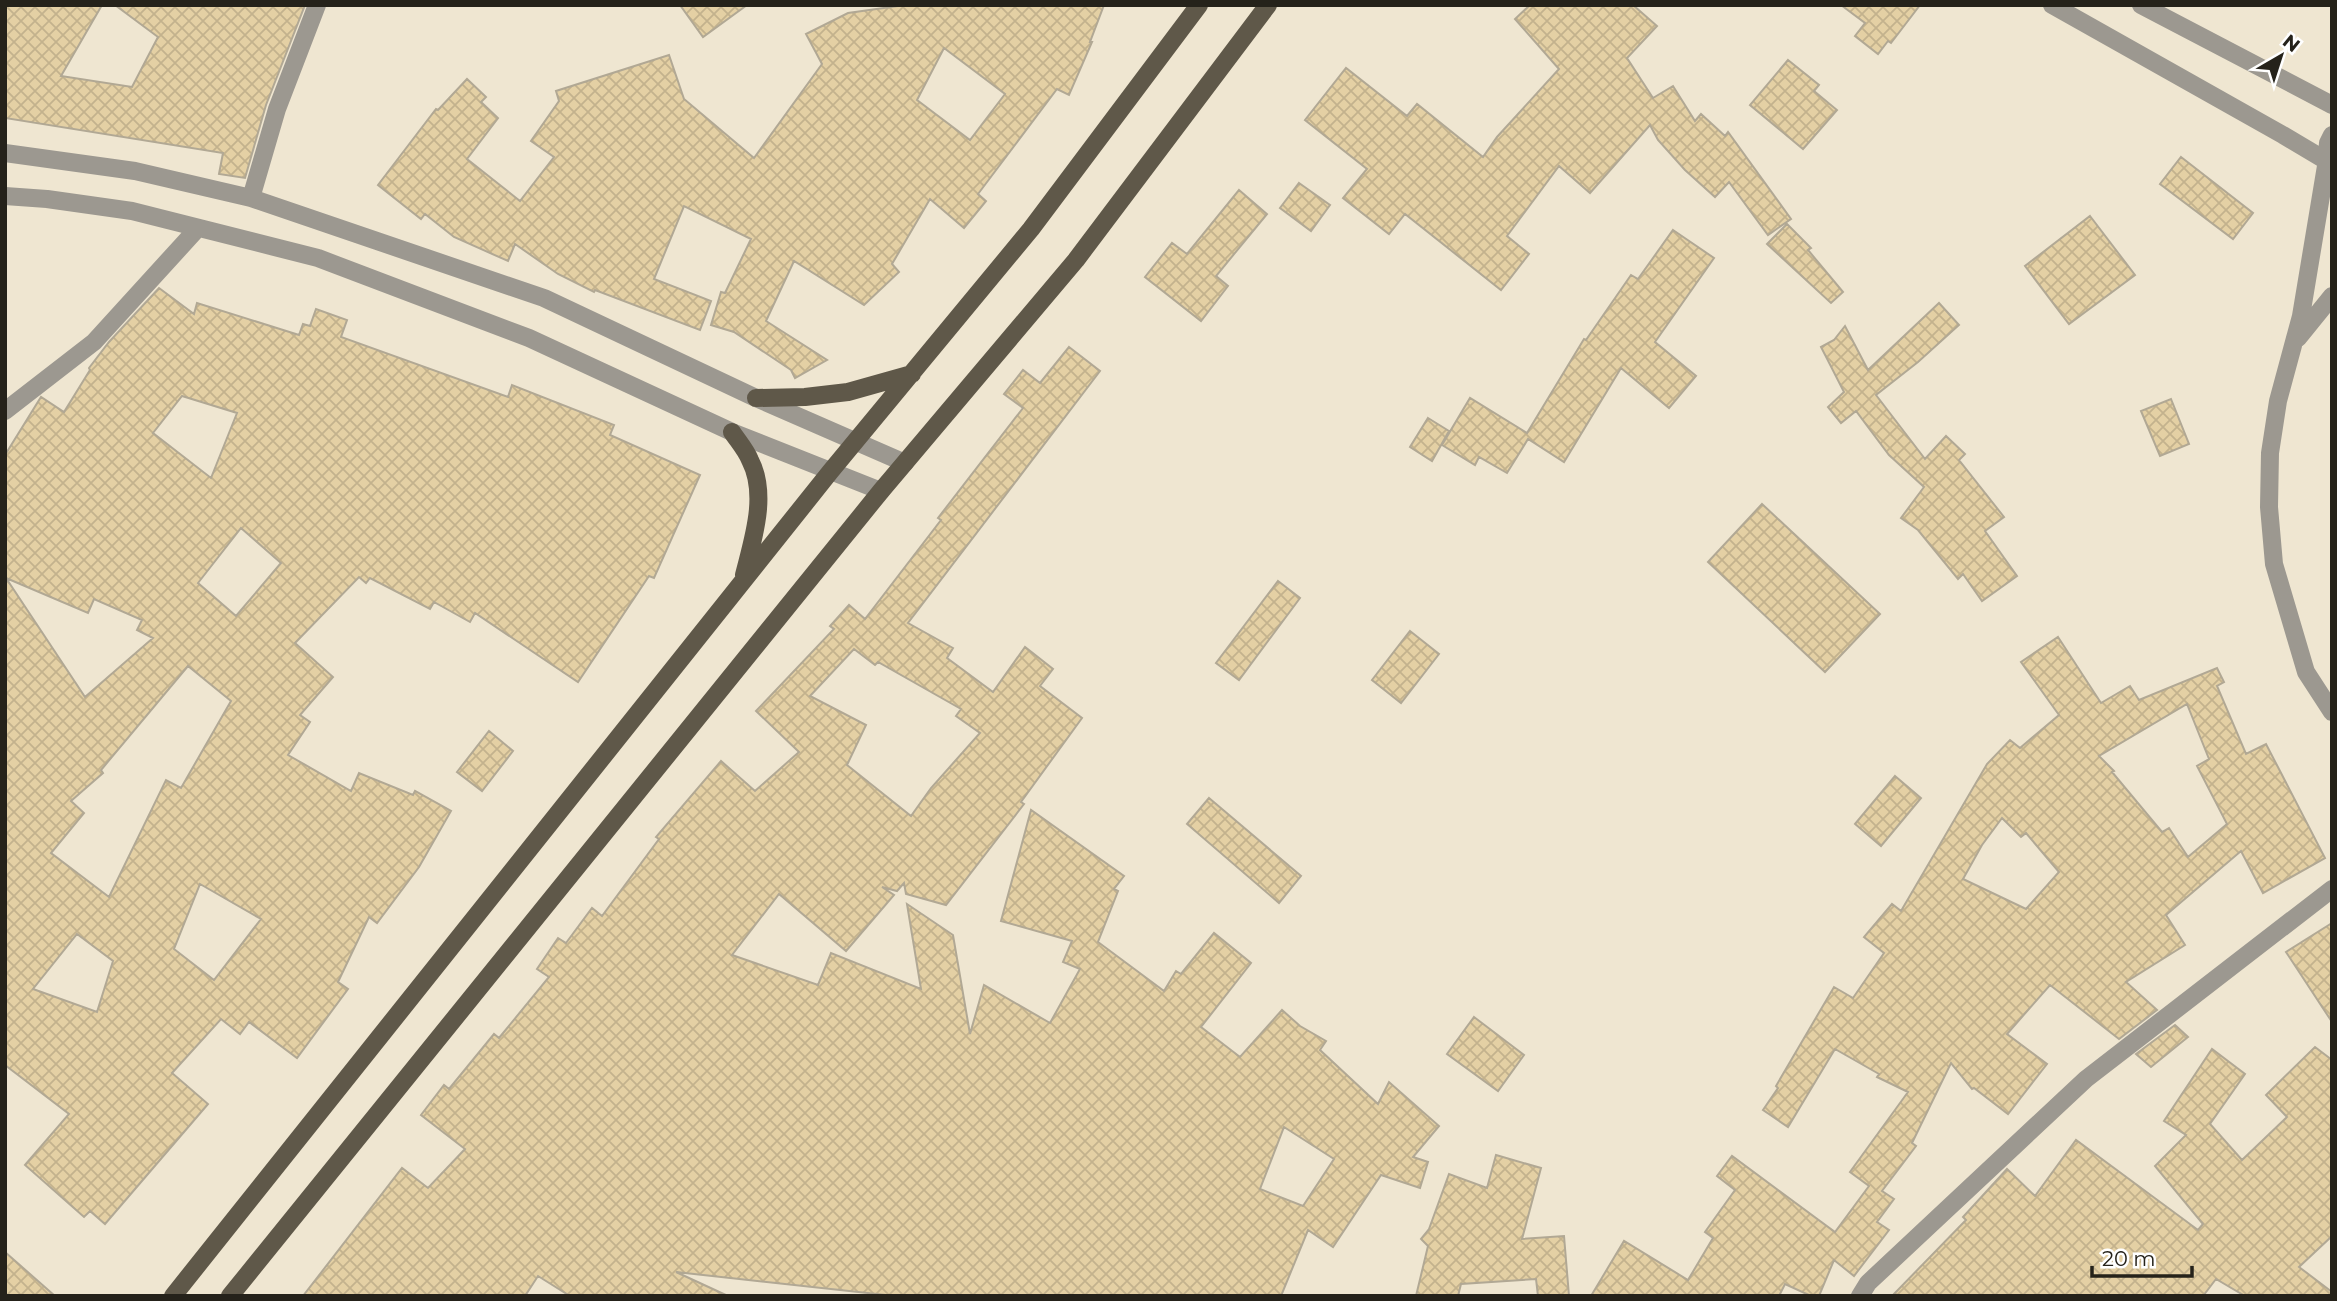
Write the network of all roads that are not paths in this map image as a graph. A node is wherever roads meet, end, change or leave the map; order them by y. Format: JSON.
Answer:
{"nodes":[{"id":1,"x":317,"y":5,"type":"edge"},
{"id":2,"x":1268,"y":5,"type":"edge"},
{"id":3,"x":2052,"y":5,"type":"edge"},
{"id":4,"x":2141,"y":5,"type":"edge"},
{"id":5,"x":1195,"y":6,"type":"edge"},
{"id":6,"x":2332,"y":105,"type":"edge"},
{"id":7,"x":2332,"y":135,"type":"edge"},
{"id":8,"x":5,"y":153,"type":"edge"},
{"id":9,"x":2325,"y":163,"type":"junction"},
{"id":10,"x":2332,"y":184,"type":"edge"},
{"id":11,"x":5,"y":196,"type":"edge"},
{"id":12,"x":251,"y":198,"type":"junction"},
{"id":13,"x":197,"y":229,"type":"junction"},
{"id":14,"x":2332,"y":296,"type":"edge"},
{"id":15,"x":2295,"y":341,"type":"junction"},
{"id":16,"x":912,"y":374,"type":"junction"},
{"id":17,"x":756,"y":398,"type":"junction"},
{"id":18,"x":5,"y":411,"type":"edge"},
{"id":19,"x":732,"y":432,"type":"junction"},
{"id":20,"x":856,"y":441,"type":"junction"},
{"id":21,"x":905,"y":463,"type":"junction"},
{"id":22,"x":830,"y":472,"type":"junction"},
{"id":23,"x":881,"y":491,"type":"junction"},
{"id":24,"x":743,"y":581,"type":"junction"},
{"id":25,"x":2332,"y":712,"type":"edge"},
{"id":26,"x":2332,"y":889,"type":"edge"},
{"id":27,"x":173,"y":1296,"type":"edge"},
{"id":28,"x":230,"y":1296,"type":"edge"},
{"id":29,"x":1860,"y":1296,"type":"edge"}],
"edges":[{"from":1,"to":12,"type":"street"},
{"from":2,"to":21,"type":"main road"},
{"from":3,"to":9,"type":"street"},
{"from":4,"to":6,"type":"street"},
{"from":5,"to":16,"type":"main road"},
{"from":7,"to":9,"type":"street"},
{"from":8,"to":12,"type":"street"},
{"from":9,"to":10,"type":"street"},
{"from":9,"to":15,"type":"street"},
{"from":11,"to":13,"type":"street"},
{"from":12,"to":17,"type":"street"},
{"from":13,"to":18,"type":"street"},
{"from":13,"to":19,"type":"street"},
{"from":14,"to":15,"type":"street"},
{"from":15,"to":25,"type":"street"},
{"from":16,"to":17,"type":"main road"},
{"from":16,"to":20,"type":"main road"},
{"from":17,"to":20,"type":"street"},
{"from":19,"to":22,"type":"street"},
{"from":19,"to":24,"type":"main road"},
{"from":20,"to":21,"type":"street"},
{"from":20,"to":22,"type":"main road"},
{"from":21,"to":23,"type":"main road"},
{"from":22,"to":23,"type":"street"},
{"from":22,"to":24,"type":"main road"},
{"from":23,"to":28,"type":"main road"},
{"from":24,"to":27,"type":"main road"},
{"from":26,"to":29,"type":"street"}]}
